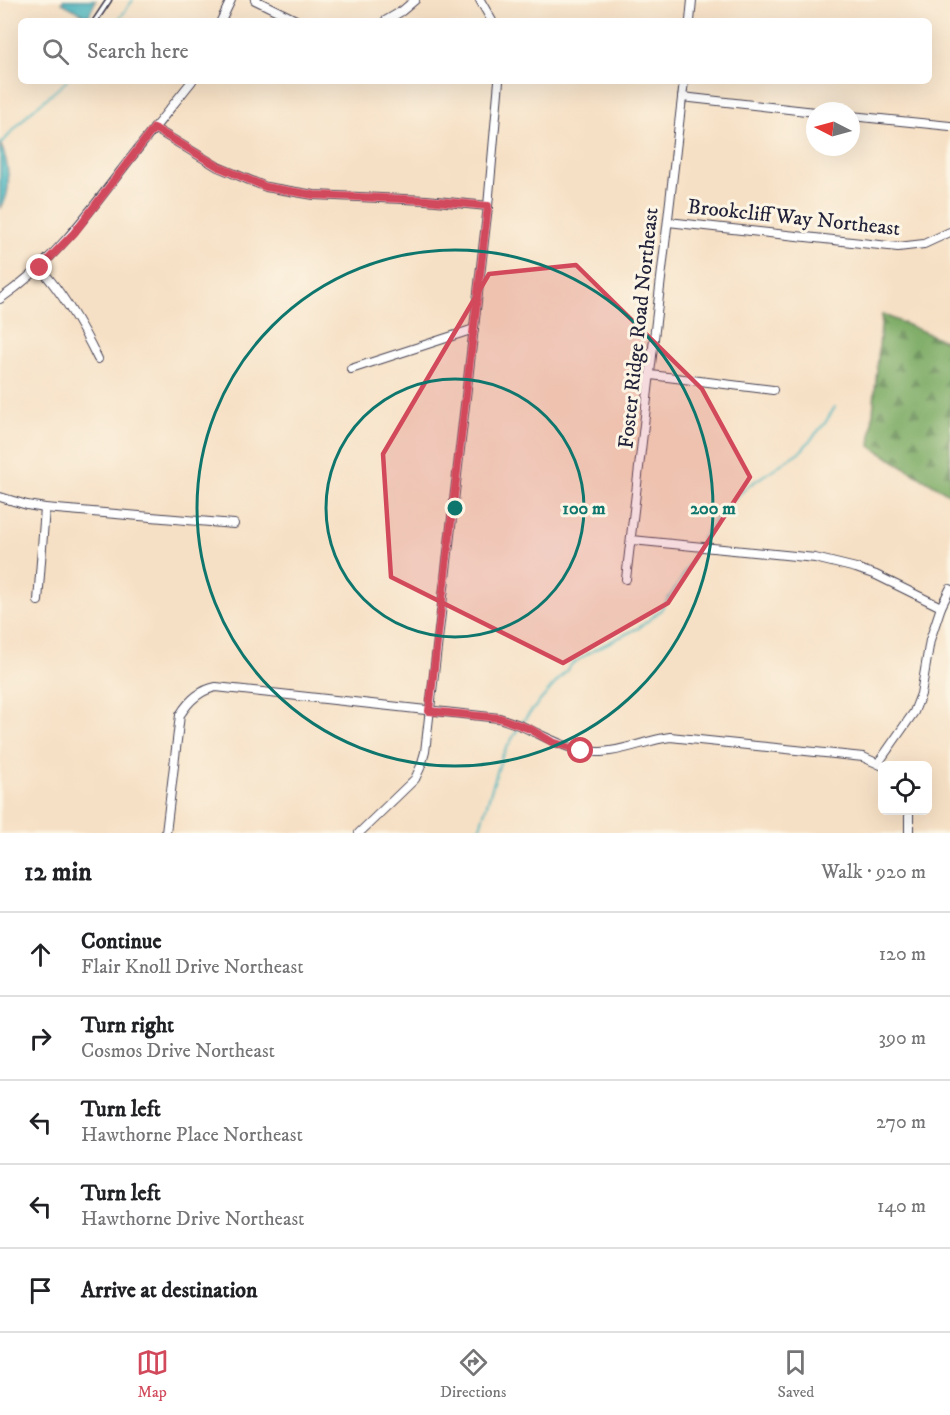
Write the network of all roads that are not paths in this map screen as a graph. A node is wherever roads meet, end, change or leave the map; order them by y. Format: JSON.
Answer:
{"nodes":[{"id":1,"x":109,"y":0,"type":"edge"},
{"id":2,"x":231,"y":0,"type":"edge"},
{"id":3,"x":255,"y":0,"type":"edge"},
{"id":4,"x":415,"y":0,"type":"edge"},
{"id":5,"x":480,"y":0,"type":"edge"},
{"id":6,"x":692,"y":0,"type":"edge"},
{"id":7,"x":97,"y":18,"type":"edge"},
{"id":8,"x":222,"y":18,"type":"edge"},
{"id":9,"x":292,"y":18,"type":"edge"},
{"id":10,"x":390,"y":18,"type":"edge"},
{"id":11,"x":490,"y":18,"type":"edge"},
{"id":12,"x":690,"y":18,"type":"edge"},
{"id":13,"x":190,"y":84,"type":"edge"},
{"id":14,"x":499,"y":84,"type":"edge"},
{"id":15,"x":684,"y":84,"type":"edge"},
{"id":16,"x":682,"y":97,"type":"junction"},
{"id":17,"x":806,"y":111,"type":"edge"},
{"id":18,"x":860,"y":117,"type":"edge"},
{"id":19,"x":950,"y":126,"type":"edge"},
{"id":20,"x":154,"y":128,"type":"junction"},
{"id":21,"x":488,"y":206,"type":"junction"},
{"id":22,"x":668,"y":222,"type":"junction"},
{"id":23,"x":950,"y":232,"type":"edge"},
{"id":24,"x":40,"y":268,"type":"junction"},
{"id":25,"x":0,"y":299,"type":"edge"},
{"id":26,"x":474,"y":329,"type":"junction"},
{"id":27,"x":98,"y":359,"type":"dead end"},
{"id":28,"x":351,"y":369,"type":"dead end"},
{"id":29,"x":651,"y":375,"type":"junction"},
{"id":30,"x":773,"y":390,"type":"dead end"},
{"id":31,"x":0,"y":497,"type":"edge"},
{"id":32,"x":45,"y":508,"type":"junction"},
{"id":33,"x":234,"y":524,"type":"dead end"},
{"id":34,"x":632,"y":540,"type":"junction"},
{"id":35,"x":626,"y":579,"type":"dead end"},
{"id":36,"x":950,"y":589,"type":"edge"},
{"id":37,"x":38,"y":601,"type":"dead end"},
{"id":38,"x":941,"y":607,"type":"junction"},
{"id":39,"x":429,"y":711,"type":"junction"},
{"id":40,"x":883,"y":761,"type":"edge"},
{"id":41,"x":878,"y":763,"type":"edge"},
{"id":42,"x":909,"y":815,"type":"edge"},
{"id":43,"x":166,"y":833,"type":"edge"},
{"id":44,"x":359,"y":833,"type":"edge"},
{"id":45,"x":909,"y":833,"type":"edge"}],
"edges":[{"from":1,"to":7,"type":"lane"},
{"from":2,"to":8,"type":"street"},
{"from":3,"to":9,"type":"street"},
{"from":4,"to":10,"type":"street"},
{"from":5,"to":11,"type":"street"},
{"from":6,"to":12,"type":"street"},
{"from":13,"to":20,"type":"street"},
{"from":14,"to":21,"type":"street"},
{"from":15,"to":16,"type":"street","name":"Foster Ridge Road Northeast"},
{"from":16,"to":17,"type":"street"},
{"from":16,"to":22,"type":"street","name":"Foster Ridge Road Northeast"},
{"from":18,"to":19,"type":"street"},
{"from":20,"to":21,"type":"street"},
{"from":20,"to":24,"type":"street"},
{"from":21,"to":26,"type":"street"},
{"from":22,"to":23,"type":"street","name":"Brookcliff Way Northeast"},
{"from":22,"to":29,"type":"street","name":"Foster Ridge Road Northeast"},
{"from":24,"to":25,"type":"street"},
{"from":24,"to":27,"type":"street"},
{"from":26,"to":28,"type":"street"},
{"from":26,"to":39,"type":"street"},
{"from":29,"to":30,"type":"street"},
{"from":29,"to":34,"type":"street","name":"Foster Ridge Road Northeast"},
{"from":31,"to":32,"type":"street"},
{"from":32,"to":33,"type":"street"},
{"from":32,"to":37,"type":"street"},
{"from":34,"to":35,"type":"street","name":"Foster Ridge Road Northeast"},
{"from":34,"to":38,"type":"street"},
{"from":36,"to":38,"type":"street"},
{"from":38,"to":40,"type":"street"},
{"from":39,"to":41,"type":"street"},
{"from":39,"to":43,"type":"street"},
{"from":39,"to":44,"type":"street"},
{"from":42,"to":45,"type":"street"}]}
